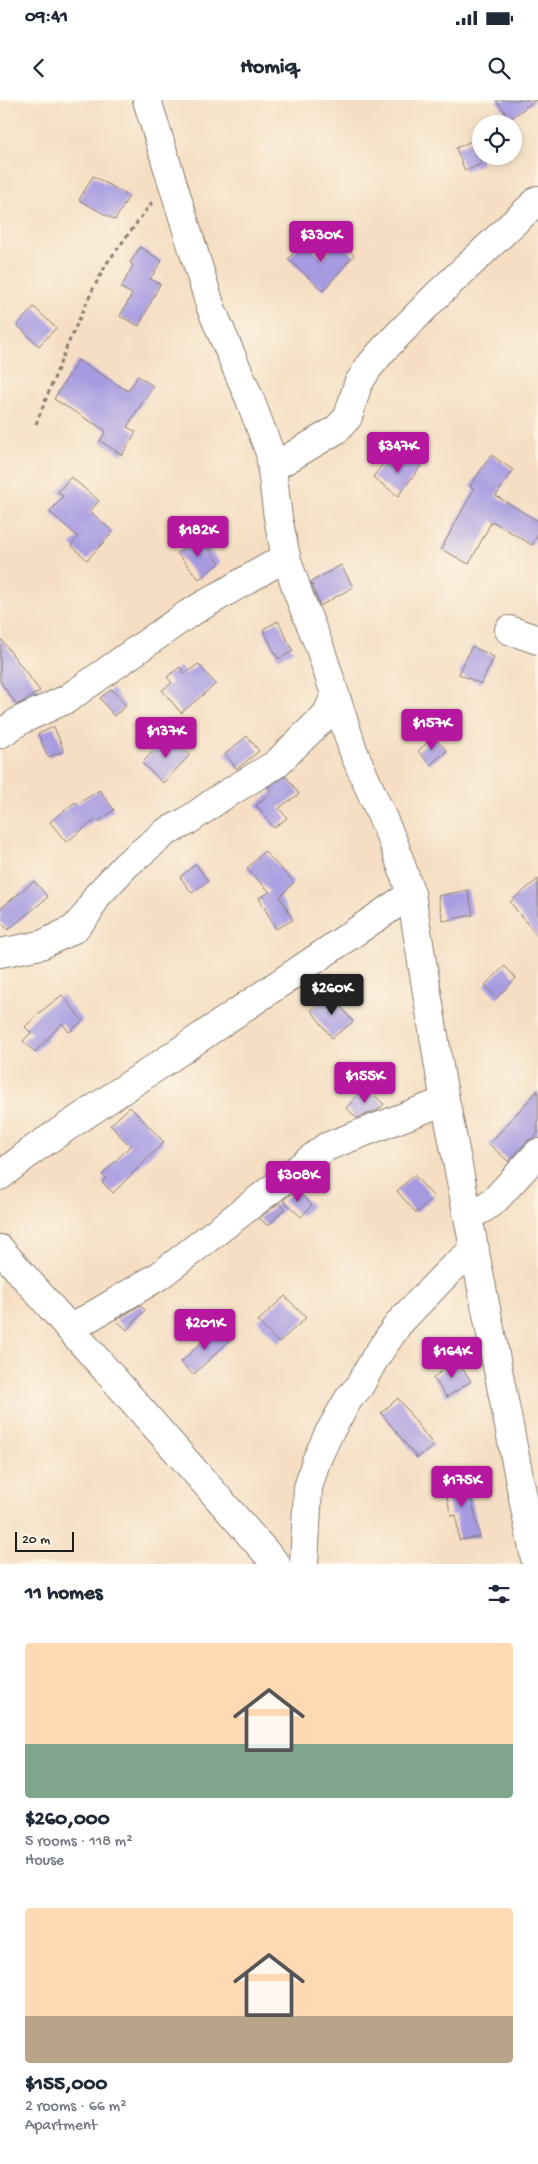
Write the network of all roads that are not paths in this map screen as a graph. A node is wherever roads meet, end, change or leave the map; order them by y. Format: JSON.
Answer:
{"nodes":[{"id":1,"x":146,"y":100,"type":"edge"},
{"id":2,"x":538,"y":200,"type":"edge"},
{"id":3,"x":272,"y":468,"type":"junction"},
{"id":4,"x":286,"y":557,"type":"junction"},
{"id":5,"x":509,"y":630,"type":"dead end"},
{"id":6,"x":538,"y":640,"type":"edge"},
{"id":7,"x":335,"y":695,"type":"junction"},
{"id":8,"x":0,"y":734,"type":"edge"},
{"id":9,"x":411,"y":894,"type":"junction"},
{"id":10,"x":0,"y":953,"type":"edge"},
{"id":11,"x":445,"y":1101,"type":"junction"},
{"id":12,"x":538,"y":1153,"type":"edge"},
{"id":13,"x":0,"y":1176,"type":"edge"},
{"id":14,"x":468,"y":1212,"type":"junction"},
{"id":15,"x":0,"y":1249,"type":"edge"},
{"id":16,"x":475,"y":1249,"type":"junction"},
{"id":17,"x":70,"y":1328,"type":"junction"},
{"id":18,"x":276,"y":1564,"type":"edge"},
{"id":19,"x":304,"y":1564,"type":"edge"},
{"id":20,"x":536,"y":1564,"type":"edge"}],
"edges":[{"from":1,"to":3,"type":"street"},
{"from":2,"to":3,"type":"street"},
{"from":3,"to":4,"type":"street"},
{"from":4,"to":7,"type":"street"},
{"from":4,"to":8,"type":"street"},
{"from":5,"to":6,"type":"street"},
{"from":7,"to":9,"type":"street"},
{"from":7,"to":10,"type":"street"},
{"from":9,"to":11,"type":"street"},
{"from":9,"to":13,"type":"street"},
{"from":11,"to":14,"type":"street"},
{"from":11,"to":17,"type":"street"},
{"from":12,"to":14,"type":"street"},
{"from":14,"to":16,"type":"street"},
{"from":15,"to":17,"type":"street"},
{"from":16,"to":19,"type":"street"},
{"from":16,"to":20,"type":"street"},
{"from":17,"to":18,"type":"street"}]}
